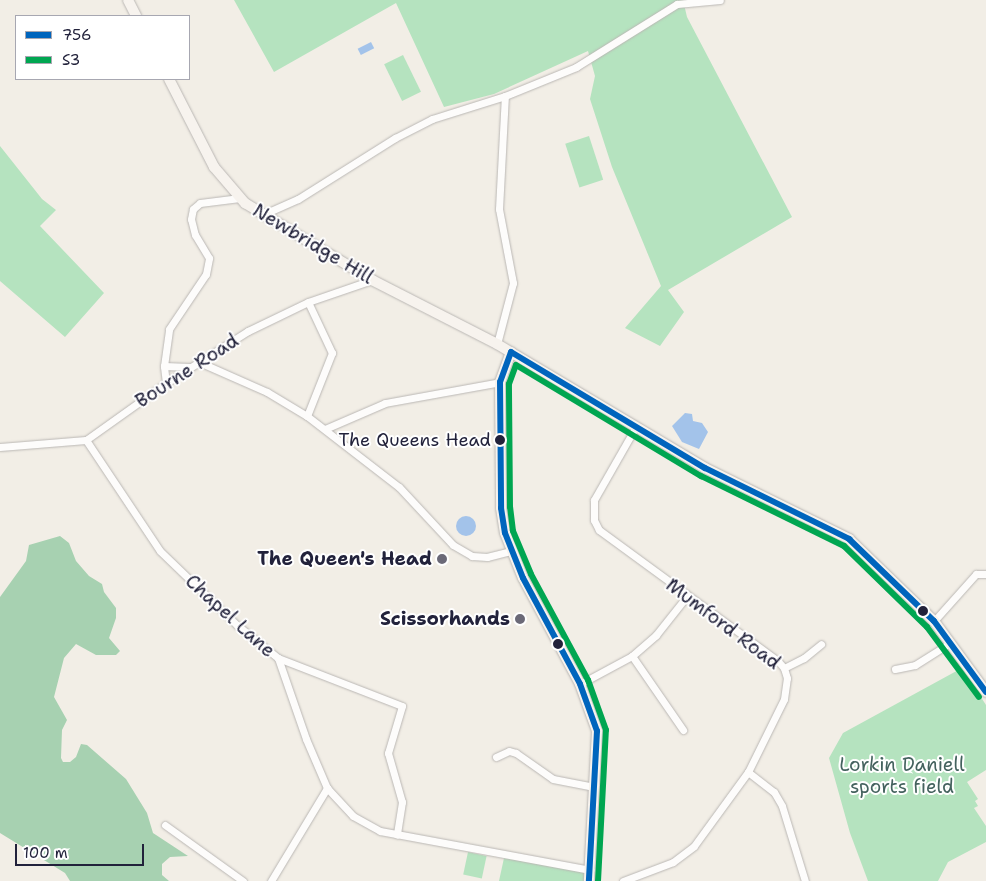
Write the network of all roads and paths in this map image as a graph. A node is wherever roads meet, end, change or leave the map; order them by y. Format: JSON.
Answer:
{"nodes":[{"id":1,"x":128,"y":0,"type":"edge"},
{"id":2,"x":720,"y":0,"type":"edge"},
{"id":3,"x":136,"y":15,"type":"edge"},
{"id":4,"x":170,"y":80,"type":"edge"},
{"id":5,"x":504,"y":96,"type":"junction"},
{"id":6,"x":240,"y":198,"type":"junction"},
{"id":7,"x":264,"y":214,"type":"junction"},
{"id":8,"x":372,"y":280,"type":"junction"},
{"id":9,"x":308,"y":302,"type":"junction"},
{"id":10,"x":497,"y":344,"type":"junction"},
{"id":11,"x":511,"y":352,"type":"junction"},
{"id":12,"x":199,"y":362,"type":"junction"},
{"id":13,"x":164,"y":366,"type":"junction"},
{"id":14,"x":191,"y":368,"type":"junction"},
{"id":15,"x":500,"y":382,"type":"junction"},
{"id":16,"x":166,"y":383,"type":"junction"},
{"id":17,"x":307,"y":416,"type":"junction"},
{"id":18,"x":635,"y":428,"type":"junction"},
{"id":19,"x":325,"y":430,"type":"junction"},
{"id":20,"x":86,"y":440,"type":"junction"},
{"id":21,"x":0,"y":447,"type":"edge"},
{"id":22,"x":511,"y":551,"type":"junction"},
{"id":23,"x":986,"y":574,"type":"edge"},
{"id":24,"x":687,"y":596,"type":"junction"},
{"id":25,"x":934,"y":621,"type":"junction"},
{"id":26,"x":950,"y":643,"type":"junction"},
{"id":27,"x":821,"y":644,"type":"dead end"},
{"id":28,"x":632,"y":656,"type":"junction"},
{"id":29,"x":278,"y":658,"type":"junction"},
{"id":30,"x":784,"y":668,"type":"junction"},
{"id":31,"x":896,"y":669,"type":"dead end"},
{"id":32,"x":580,"y":684,"type":"junction"},
{"id":33,"x":986,"y":692,"type":"edge"},
{"id":34,"x":683,"y":730,"type":"dead end"},
{"id":35,"x":496,"y":757,"type":"dead end"},
{"id":36,"x":748,"y":772,"type":"junction"},
{"id":37,"x":594,"y":787,"type":"junction"},
{"id":38,"x":327,"y":788,"type":"junction"},
{"id":39,"x":165,"y":825,"type":"dead end"},
{"id":40,"x":397,"y":835,"type":"junction"},
{"id":41,"x":590,"y":876,"type":"edge"},
{"id":42,"x":243,"y":881,"type":"edge"},
{"id":43,"x":271,"y":881,"type":"edge"},
{"id":44,"x":623,"y":881,"type":"edge"},
{"id":45,"x":805,"y":881,"type":"edge"}],
"edges":[{"from":1,"to":3,"type":"street"},
{"from":2,"to":5,"type":"street"},
{"from":4,"to":6,"type":"street","name":"Newbridge Hill"},
{"from":5,"to":7,"type":"street"},
{"from":5,"to":10,"type":"street"},
{"from":6,"to":7,"type":"street","name":"Newbridge Hill"},
{"from":6,"to":13,"type":"street"},
{"from":7,"to":8,"type":"street","name":"Newbridge Hill"},
{"from":8,"to":9,"type":"street","name":"Bourne Road"},
{"from":8,"to":10,"type":"street","name":"Newbridge Hill"},
{"from":9,"to":12,"type":"street","name":"Bourne Road"},
{"from":9,"to":17,"type":"street"},
{"from":10,"to":11,"type":"street","name":"Newbridge Hill"},
{"from":11,"to":15,"type":"street"},
{"from":11,"to":18,"type":"street","name":"Newbridge Hill"},
{"from":12,"to":14,"type":"street","name":"Bourne Road"},
{"from":12,"to":17,"type":"street"},
{"from":13,"to":14,"type":"street"},
{"from":13,"to":16,"type":"street"},
{"from":14,"to":16,"type":"street","name":"Bourne Road"},
{"from":15,"to":19,"type":"street"},
{"from":15,"to":22,"type":"street"},
{"from":16,"to":20,"type":"street","name":"Bourne Road"},
{"from":17,"to":19,"type":"street"},
{"from":18,"to":24,"type":"street","name":"Mumford Road"},
{"from":18,"to":25,"type":"street","name":"Newbridge Hill"},
{"from":19,"to":22,"type":"street"},
{"from":20,"to":21,"type":"street"},
{"from":20,"to":29,"type":"street","name":"Chapel Lane"},
{"from":22,"to":32,"type":"street"},
{"from":23,"to":25,"type":"street"},
{"from":24,"to":28,"type":"street"},
{"from":24,"to":30,"type":"street","name":"Mumford Road"},
{"from":25,"to":26,"type":"street","name":"Newbridge Hill"},
{"from":26,"to":31,"type":"street"},
{"from":26,"to":33,"type":"street","name":"Newbridge Hill"},
{"from":27,"to":30,"type":"street"},
{"from":28,"to":32,"type":"street"},
{"from":28,"to":34,"type":"street"},
{"from":29,"to":38,"type":"street","name":"Chapel Lane"},
{"from":29,"to":40,"type":"street"},
{"from":30,"to":36,"type":"street","name":"Mumford Road"},
{"from":32,"to":37,"type":"street"},
{"from":35,"to":37,"type":"street"},
{"from":36,"to":44,"type":"street","name":"Mumford Road"},
{"from":36,"to":45,"type":"street"},
{"from":37,"to":41,"type":"street"},
{"from":38,"to":40,"type":"street","name":"Chapel Lane"},
{"from":38,"to":43,"type":"street"},
{"from":39,"to":42,"type":"street"},
{"from":40,"to":41,"type":"street","name":"Chapel Lane"}]}
